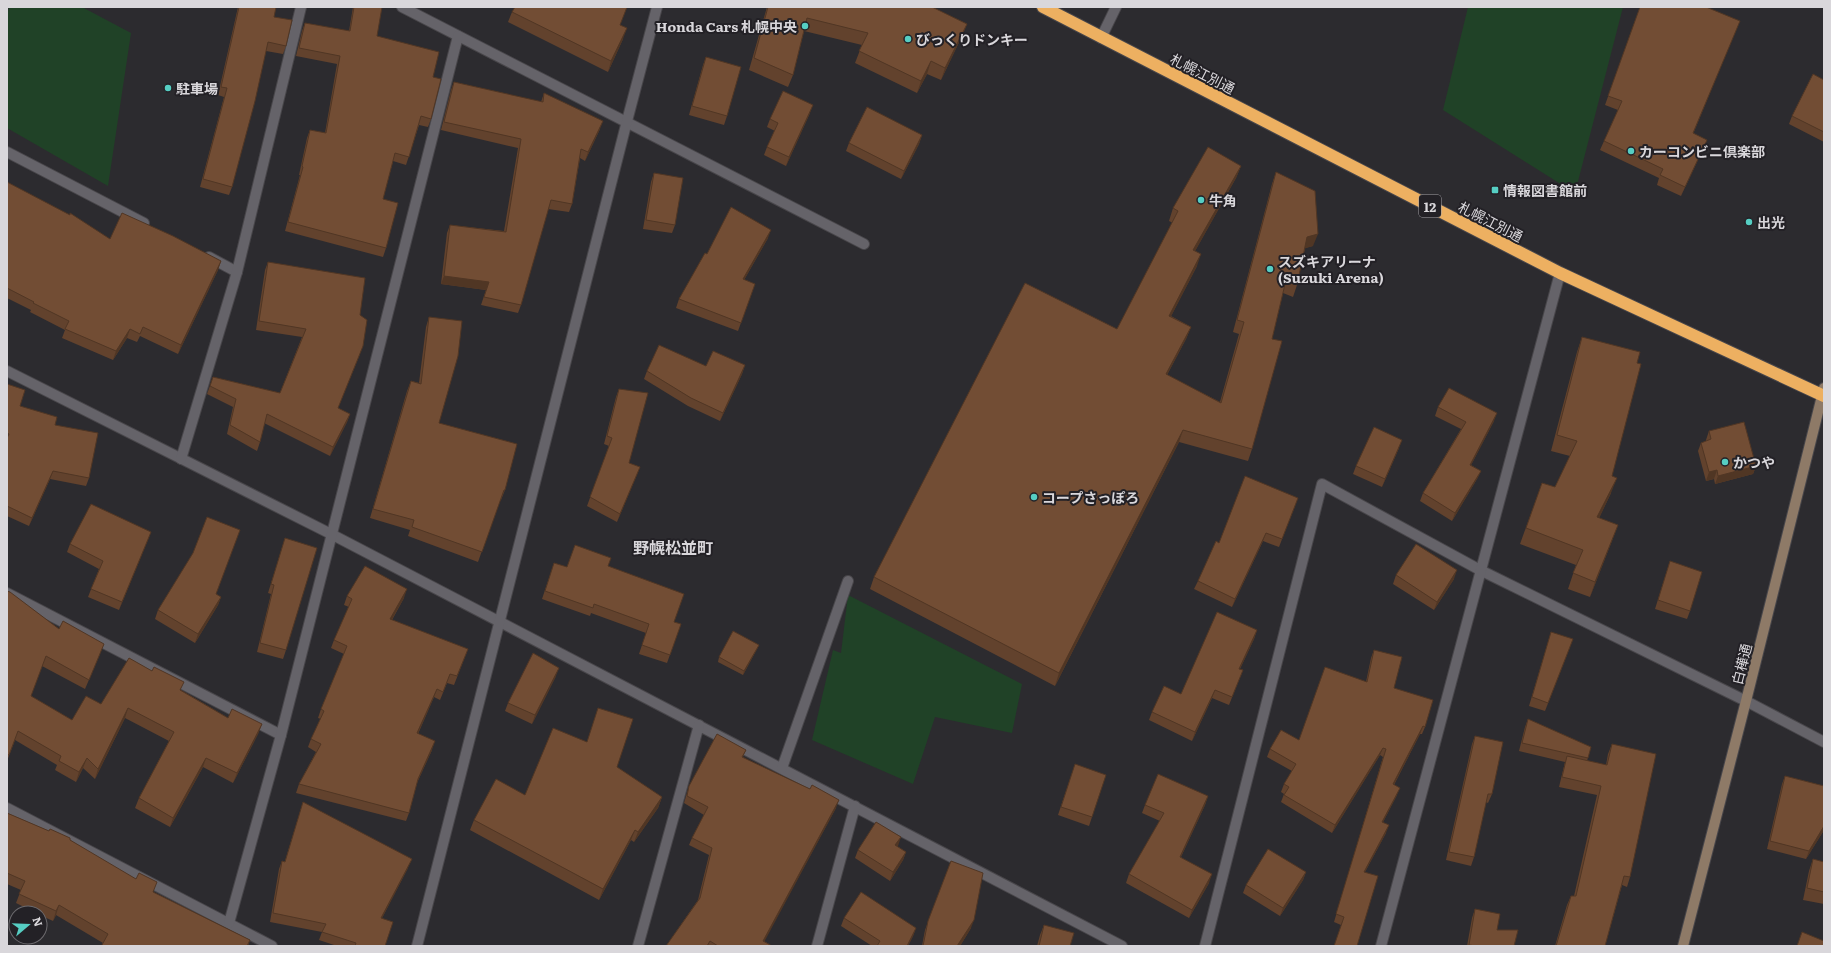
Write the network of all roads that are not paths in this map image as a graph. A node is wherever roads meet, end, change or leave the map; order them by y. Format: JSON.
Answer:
{"nodes":[{"id":1,"x":302,"y":7,"type":"edge"},
{"id":2,"x":402,"y":7,"type":"edge"},
{"id":3,"x":657,"y":7,"type":"edge"},
{"id":4,"x":1043,"y":7,"type":"edge"},
{"id":5,"x":1116,"y":7,"type":"edge"},
{"id":6,"x":458,"y":36,"type":"junction"},
{"id":7,"x":1101,"y":38,"type":"junction"},
{"id":8,"x":627,"y":121,"type":"junction"},
{"id":9,"x":7,"y":152,"type":"edge"},
{"id":10,"x":153,"y":228,"type":"edge"},
{"id":11,"x":864,"y":244,"type":"dead end"},
{"id":12,"x":202,"y":254,"type":"edge"},
{"id":13,"x":237,"y":272,"type":"junction"},
{"id":14,"x":1560,"y":273,"type":"junction"},
{"id":15,"x":7,"y":371,"type":"edge"},
{"id":16,"x":1823,"y":393,"type":"edge"},
{"id":17,"x":181,"y":459,"type":"junction"},
{"id":18,"x":331,"y":534,"type":"junction"},
{"id":19,"x":1480,"y":570,"type":"junction"},
{"id":20,"x":848,"y":581,"type":"dead end"},
{"id":21,"x":7,"y":593,"type":"edge"},
{"id":22,"x":499,"y":622,"type":"junction"},
{"id":23,"x":1746,"y":701,"type":"junction"},
{"id":24,"x":699,"y":725,"type":"junction"},
{"id":25,"x":281,"y":735,"type":"junction"},
{"id":26,"x":1824,"y":742,"type":"edge"},
{"id":27,"x":782,"y":768,"type":"junction"},
{"id":28,"x":856,"y":806,"type":"junction"},
{"id":29,"x":7,"y":808,"type":"edge"},
{"id":30,"x":229,"y":923,"type":"junction"},
{"id":31,"x":272,"y":946,"type":"edge"},
{"id":32,"x":417,"y":946,"type":"edge"},
{"id":33,"x":638,"y":946,"type":"edge"},
{"id":34,"x":817,"y":946,"type":"edge"},
{"id":35,"x":1122,"y":946,"type":"edge"},
{"id":36,"x":1205,"y":946,"type":"edge"},
{"id":37,"x":1381,"y":946,"type":"edge"},
{"id":38,"x":1683,"y":946,"type":"edge"}],
"edges":[{"from":1,"to":13,"type":"street"},
{"from":2,"to":6,"type":"street"},
{"from":3,"to":8,"type":"street"},
{"from":4,"to":7,"type":"highway","name":"札幌江別通","number":"12"},
{"from":5,"to":7,"type":"street"},
{"from":6,"to":8,"type":"street"},
{"from":6,"to":18,"type":"street"},
{"from":7,"to":14,"type":"highway","name":"札幌江別通","number":"12"},
{"from":8,"to":11,"type":"street"},
{"from":8,"to":22,"type":"street"},
{"from":9,"to":10,"type":"street"},
{"from":12,"to":13,"type":"street"},
{"from":13,"to":17,"type":"street"},
{"from":14,"to":16,"type":"highway","name":"札幌江別通","number":"12"},
{"from":14,"to":19,"type":"street"},
{"from":15,"to":17,"type":"street"},
{"from":16,"to":23,"type":"main road","name":"白樺通"},
{"from":17,"to":18,"type":"street"},
{"from":18,"to":22,"type":"street"},
{"from":18,"to":25,"type":"street"},
{"from":19,"to":23,"type":"street"},
{"from":19,"to":36,"type":"street"},
{"from":19,"to":37,"type":"street"},
{"from":20,"to":27,"type":"street"},
{"from":21,"to":25,"type":"street"},
{"from":22,"to":24,"type":"street"},
{"from":22,"to":32,"type":"street"},
{"from":23,"to":26,"type":"street"},
{"from":23,"to":38,"type":"main road","name":"白樺通"},
{"from":24,"to":27,"type":"street"},
{"from":24,"to":33,"type":"street"},
{"from":25,"to":30,"type":"street"},
{"from":27,"to":28,"type":"street"},
{"from":28,"to":34,"type":"street"},
{"from":28,"to":35,"type":"street"},
{"from":29,"to":30,"type":"street"},
{"from":30,"to":31,"type":"street"}]}
